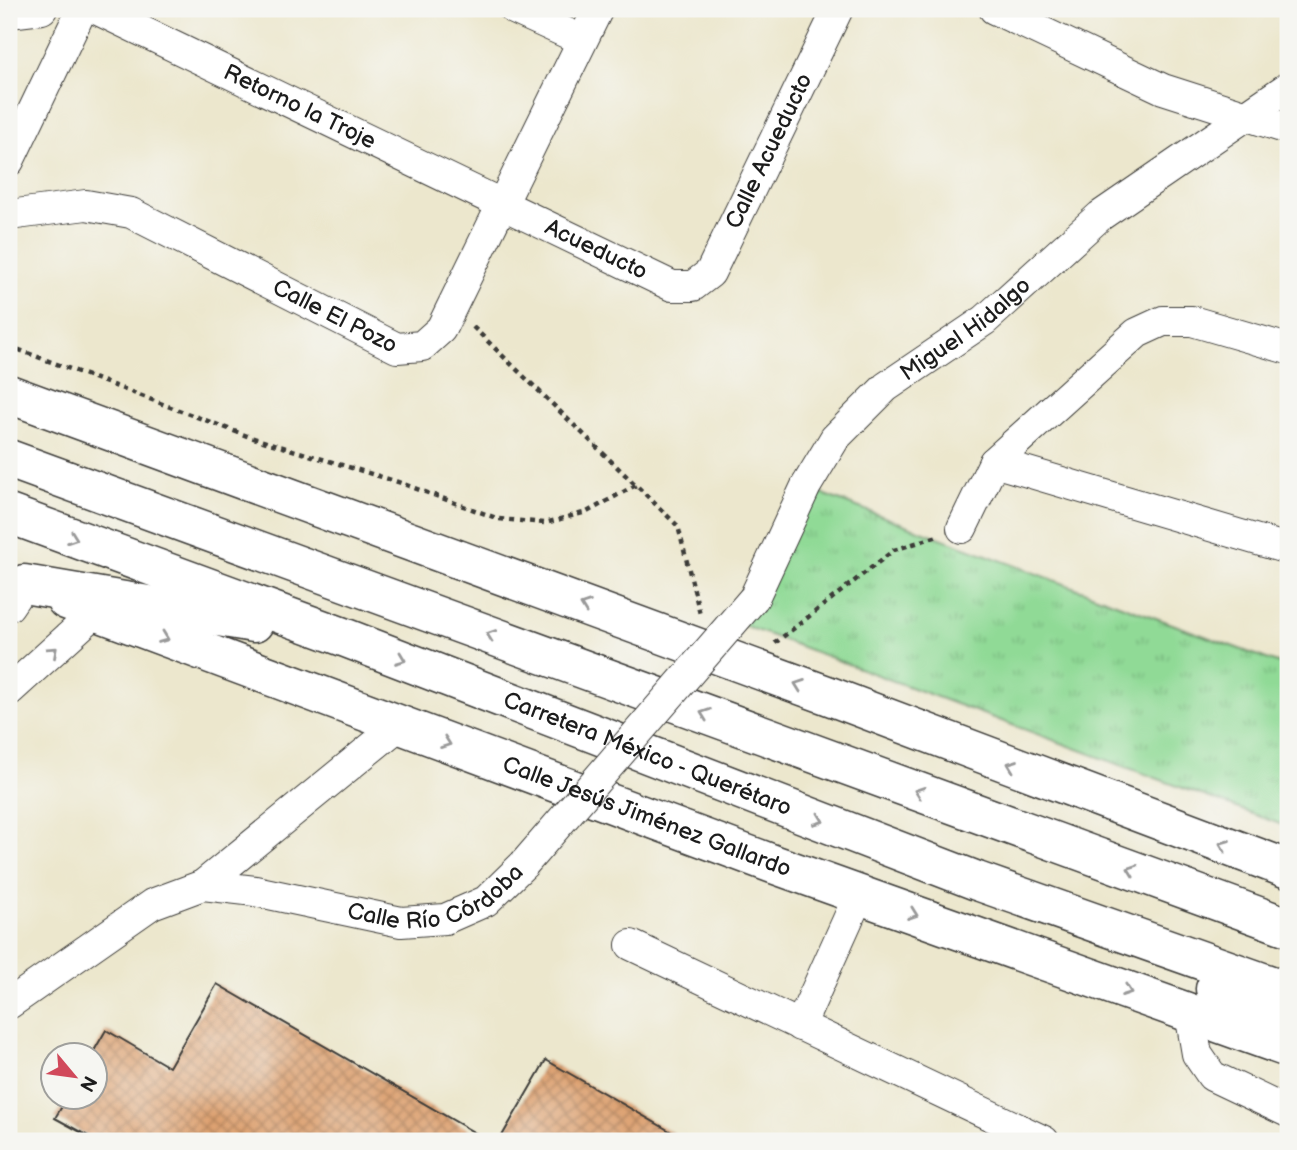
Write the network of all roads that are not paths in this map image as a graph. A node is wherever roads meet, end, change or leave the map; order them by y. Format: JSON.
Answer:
{"nodes":[{"id":1,"x":42,"y":9,"type":"edge"},
{"id":2,"x":82,"y":9,"type":"edge"},
{"id":3,"x":96,"y":9,"type":"edge"},
{"id":4,"x":514,"y":9,"type":"edge"},
{"id":5,"x":598,"y":9,"type":"edge"},
{"id":6,"x":838,"y":9,"type":"edge"},
{"id":7,"x":994,"y":9,"type":"edge"},
{"id":8,"x":9,"y":13,"type":"edge"},
{"id":9,"x":582,"y":40,"type":"junction"},
{"id":10,"x":1288,"y":87,"type":"edge"},
{"id":11,"x":1245,"y":117,"type":"junction"},
{"id":12,"x":1288,"y":129,"type":"edge"},
{"id":13,"x":9,"y":161,"type":"edge"},
{"id":14,"x":502,"y":204,"type":"junction"},
{"id":15,"x":9,"y":215,"type":"edge"},
{"id":16,"x":693,"y":286,"type":"joint"},
{"id":17,"x":1288,"y":349,"type":"edge"},
{"id":18,"x":9,"y":394,"type":"edge"},
{"id":19,"x":9,"y":459,"type":"edge"},
{"id":20,"x":994,"y":462,"type":"junction"},
{"id":21,"x":9,"y":514,"type":"edge"},
{"id":22,"x":962,"y":528,"type":"road end"},
{"id":23,"x":1288,"y":549,"type":"edge"},
{"id":24,"x":14,"y":590,"type":"edge"},
{"id":25,"x":754,"y":598,"type":"joint"},
{"id":26,"x":96,"y":612,"type":"junction"},
{"id":27,"x":346,"y":638,"type":"junction"},
{"id":28,"x":9,"y":691,"type":"edge"},
{"id":29,"x":398,"y":726,"type":"junction"},
{"id":30,"x":1288,"y":869,"type":"edge"},
{"id":31,"x":977,"y":881,"type":"junction"},
{"id":32,"x":203,"y":885,"type":"junction"},
{"id":33,"x":859,"y":895,"type":"junction"},
{"id":34,"x":1227,"y":905,"type":"junction"},
{"id":35,"x":1288,"y":920,"type":"edge"},
{"id":36,"x":1288,"y":927,"type":"edge"},
{"id":37,"x":631,"y":945,"type":"dead end"},
{"id":38,"x":1288,"y":991,"type":"edge"},
{"id":39,"x":9,"y":1004,"type":"edge"},
{"id":40,"x":1190,"y":1013,"type":"junction"},
{"id":41,"x":1288,"y":1022,"type":"edge"},
{"id":42,"x":800,"y":1026,"type":"junction"},
{"id":43,"x":1288,"y":1048,"type":"edge"},
{"id":44,"x":1288,"y":1112,"type":"edge"},
{"id":45,"x":1044,"y":1141,"type":"edge"}],
"edges":[{"from":1,"to":8,"type":"street"},
{"from":2,"to":13,"type":"street"},
{"from":3,"to":14,"type":"street","name":"Retorno la Troje"},
{"from":4,"to":9,"type":"street"},
{"from":5,"to":9,"type":"street","name":"Calle El Pozo"},
{"from":6,"to":16,"type":"street","name":"Calle Acueducto"},
{"from":7,"to":11,"type":"street"},
{"from":9,"to":14,"type":"street","name":"Calle El Pozo"},
{"from":10,"to":11,"type":"street","name":"Miguel Hidalgo"},
{"from":11,"to":12,"type":"street"},
{"from":11,"to":25,"type":"street","name":"Miguel Hidalgo"},
{"from":14,"to":15,"type":"street","name":"Calle El Pozo"},
{"from":14,"to":16,"type":"street","name":"Acueducto"},
{"from":17,"to":20,"type":"street"},
{"from":30,"to":18,"type":"main road","one_way":true},
{"from":34,"to":19,"type":"main road","one_way":true},
{"from":20,"to":22,"type":"street"},
{"from":20,"to":23,"type":"street"},
{"from":21,"to":27,"type":"main road","name":"Carretera México - Querétaro","one_way":true},
{"from":24,"to":26,"type":"main road","name":"Calle Jesús Jiménez Gallardo"},
{"from":24,"to":27,"type":"main road"},
{"from":25,"to":32,"type":"street","name":"Calle Río Córdoba","bridge":true},
{"from":28,"to":26,"type":"street","one_way":true},
{"from":26,"to":29,"type":"main road","name":"Calle Jesús Jiménez Gallardo","one_way":true},
{"from":27,"to":31,"type":"main road","name":"Carretera México - Querétaro","one_way":true},
{"from":29,"to":32,"type":"street","name":"Calle Río Córdoba"},
{"from":29,"to":33,"type":"main road","name":"Calle Jesús Jiménez Gallardo","one_way":true},
{"from":31,"to":38,"type":"main road","name":"Carretera México - Querétaro"},
{"from":31,"to":41,"type":"main road"},
{"from":32,"to":39,"type":"street","name":"Calle Río Córdoba"},
{"from":33,"to":40,"type":"main road","name":"Calle Jesús Jiménez Gallardo","one_way":true},
{"from":33,"to":42,"type":"street"},
{"from":34,"to":35,"type":"main road"},
{"from":34,"to":36,"type":"main road"},
{"from":37,"to":42,"type":"street"},
{"from":40,"to":43,"type":"main road","name":"Calle Jesús Jiménez Gallardo"},
{"from":40,"to":44,"type":"street"},
{"from":42,"to":45,"type":"street"}]}
